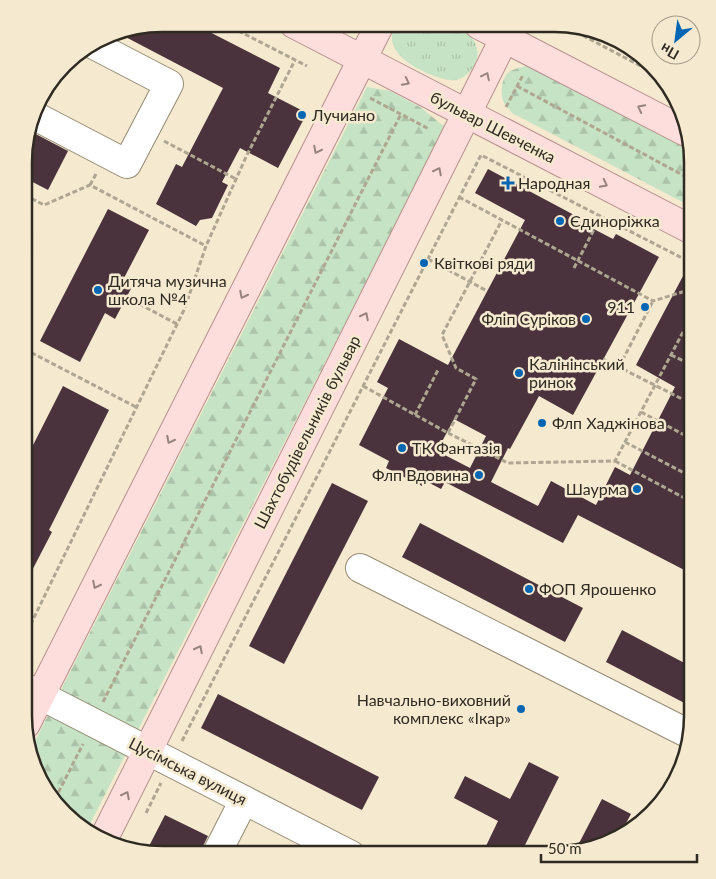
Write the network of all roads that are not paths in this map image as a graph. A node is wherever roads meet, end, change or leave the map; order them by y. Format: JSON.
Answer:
{"nodes":[{"id":1,"x":376,"y":32,"type":"edge"},
{"id":2,"x":506,"y":32,"type":"edge"},
{"id":3,"x":509,"y":32,"type":"edge"},
{"id":4,"x":310,"y":33,"type":"edge"},
{"id":5,"x":101,"y":49,"type":"edge"},
{"id":6,"x":363,"y":60,"type":"junction"},
{"id":7,"x":467,"y":114,"type":"junction"},
{"id":8,"x":40,"y":119,"type":"edge"},
{"id":9,"x":679,"y":128,"type":"edge"},
{"id":10,"x":684,"y":226,"type":"edge"},
{"id":11,"x":360,"y":568,"type":"dead end"},
{"id":12,"x":33,"y":690,"type":"edge"},
{"id":13,"x":33,"y":693,"type":"edge"},
{"id":14,"x":682,"y":731,"type":"edge"},
{"id":15,"x":160,"y":757,"type":"junction"},
{"id":16,"x":244,"y":800,"type":"junction"},
{"id":17,"x":107,"y":834,"type":"edge"},
{"id":18,"x":221,"y":846,"type":"edge"},
{"id":19,"x":333,"y":846,"type":"edge"}],
"edges":[{"from":1,"to":6,"type":"main road"},
{"from":7,"to":2,"type":"main road","name":"Шахтобудівельників бульвар","one_way":true},
{"from":9,"to":3,"type":"main road","one_way":true},
{"from":4,"to":6,"type":"main road","name":"бульвар Шевченка"},
{"from":5,"to":8,"type":"street"},
{"from":6,"to":7,"type":"main road","name":"бульвар Шевченка","one_way":true},
{"from":6,"to":12,"type":"main road","one_way":true},
{"from":7,"to":10,"type":"main road","name":"бульвар Шевченка","one_way":true},
{"from":15,"to":7,"type":"main road","name":"Шахтобудівельників бульвар","one_way":true},
{"from":11,"to":14,"type":"street"},
{"from":13,"to":15,"type":"street","name":"Цусімська вулиця"},
{"from":15,"to":16,"type":"street","name":"Цусімська вулиця"},
{"from":17,"to":15,"type":"main road","name":"Шахтобудівельників бульвар","one_way":true},
{"from":16,"to":18,"type":"street"},
{"from":16,"to":19,"type":"street","name":"Цусімська вулиця"}]}
